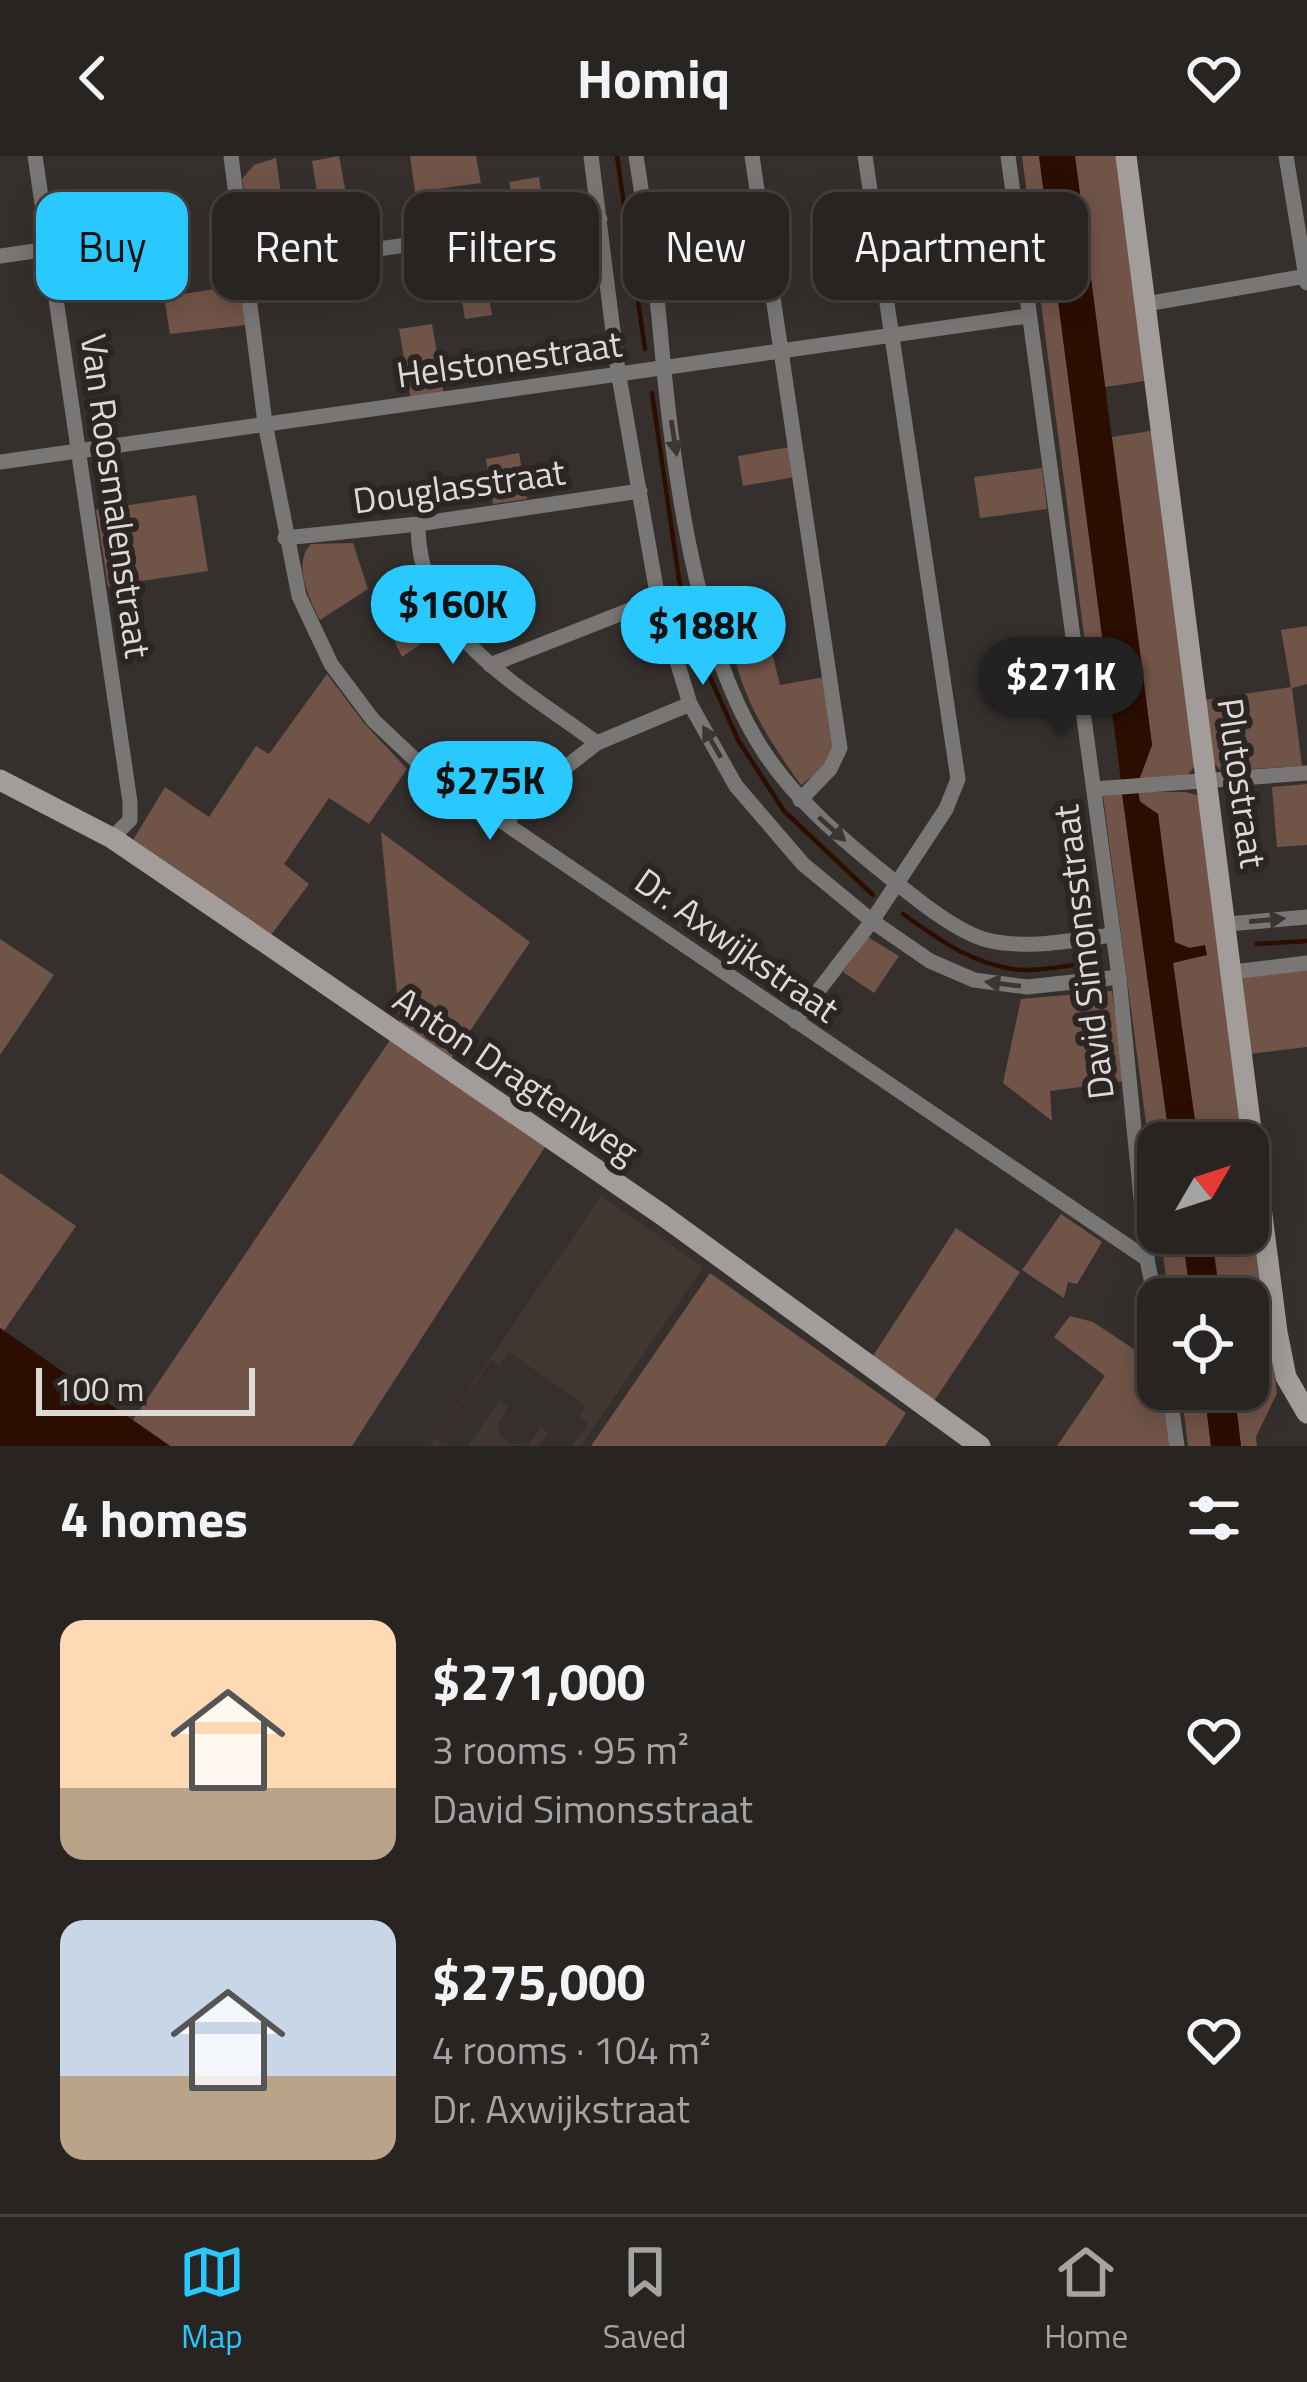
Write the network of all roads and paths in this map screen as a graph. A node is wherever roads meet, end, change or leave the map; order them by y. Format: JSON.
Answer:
{"nodes":[{"id":1,"x":35,"y":156,"type":"edge"},
{"id":2,"x":231,"y":156,"type":"edge"},
{"id":3,"x":591,"y":156,"type":"edge"},
{"id":4,"x":636,"y":156,"type":"edge"},
{"id":5,"x":752,"y":156,"type":"edge"},
{"id":6,"x":865,"y":156,"type":"edge"},
{"id":7,"x":1007,"y":156,"type":"edge"},
{"id":8,"x":1126,"y":156,"type":"edge"},
{"id":9,"x":1286,"y":156,"type":"edge"},
{"id":10,"x":40,"y":192,"type":"edge"},
{"id":11,"x":236,"y":192,"type":"edge"},
{"id":12,"x":600,"y":220,"type":"junction"},
{"id":13,"x":380,"y":249,"type":"edge"},
{"id":14,"x":36,"y":251,"type":"edge"},
{"id":15,"x":0,"y":256,"type":"edge"},
{"id":16,"x":1307,"y":279,"type":"edge"},
{"id":17,"x":56,"y":300,"type":"edge"},
{"id":18,"x":249,"y":300,"type":"edge"},
{"id":19,"x":1146,"y":304,"type":"junction"},
{"id":20,"x":1027,"y":316,"type":"junction"},
{"id":21,"x":890,"y":334,"type":"junction"},
{"id":22,"x":779,"y":353,"type":"junction"},
{"id":23,"x":662,"y":370,"type":"junction"},
{"id":24,"x":618,"y":371,"type":"junction"},
{"id":25,"x":266,"y":423,"type":"junction"},
{"id":26,"x":79,"y":449,"type":"junction"},
{"id":27,"x":0,"y":462,"type":"edge"},
{"id":28,"x":640,"y":491,"type":"junction"},
{"id":29,"x":418,"y":524,"type":"junction"},
{"id":30,"x":285,"y":538,"type":"junction"},
{"id":31,"x":658,"y":599,"type":"junction"},
{"id":32,"x":490,"y":665,"type":"junction"},
{"id":33,"x":690,"y":704,"type":"junction"},
{"id":34,"x":597,"y":743,"type":"junction"},
{"id":35,"x":1307,"y":772,"type":"edge"},
{"id":36,"x":0,"y":780,"type":"edge"},
{"id":37,"x":1208,"y":781,"type":"junction"},
{"id":38,"x":1102,"y":789,"type":"junction"},
{"id":39,"x":800,"y":800,"type":"junction"},
{"id":40,"x":505,"y":823,"type":"junction"},
{"id":41,"x":112,"y":838,"type":"junction"},
{"id":42,"x":896,"y":883,"type":"junction"},
{"id":43,"x":1307,"y":916,"type":"edge"},
{"id":44,"x":872,"y":921,"type":"junction"},
{"id":45,"x":1228,"y":924,"type":"junction"},
{"id":46,"x":1113,"y":935,"type":"junction"},
{"id":47,"x":1307,"y":963,"type":"edge"},
{"id":48,"x":1233,"y":972,"type":"junction"},
{"id":49,"x":1119,"y":977,"type":"junction"},
{"id":50,"x":795,"y":1021,"type":"junction"},
{"id":51,"x":1147,"y":1258,"type":"junction"},
{"id":52,"x":1151,"y":1278,"type":"edge"},
{"id":53,"x":1172,"y":1410,"type":"edge"},
{"id":54,"x":1307,"y":1413,"type":"edge"},
{"id":55,"x":980,"y":1446,"type":"edge"},
{"id":56,"x":1177,"y":1446,"type":"edge"}],
"edges":[{"from":1,"to":10,"type":"street","name":"Van Roosmalenstraat"},
{"from":2,"to":11,"type":"street","name":"Dr. Axwijkstraat"},
{"from":3,"to":12,"type":"street"},
{"from":4,"to":23,"type":"street"},
{"from":5,"to":22,"type":"street"},
{"from":6,"to":21,"type":"street"},
{"from":7,"to":20,"type":"street","name":"David Simonsstraat"},
{"from":8,"to":19,"type":"street","name":"Plutostraat"},
{"from":9,"to":16,"type":"street"},
{"from":12,"to":13,"type":"street"},
{"from":12,"to":24,"type":"street"},
{"from":14,"to":15,"type":"street"},
{"from":16,"to":19,"type":"street"},
{"from":17,"to":26,"type":"street","name":"Van Roosmalenstraat"},
{"from":18,"to":25,"type":"street","name":"Dr. Axwijkstraat"},
{"from":19,"to":37,"type":"street","name":"Plutostraat"},
{"from":20,"to":21,"type":"street","name":"Helstonestraat"},
{"from":20,"to":38,"type":"street","name":"David Simonsstraat"},
{"from":21,"to":22,"type":"street","name":"Helstonestraat"},
{"from":21,"to":42,"type":"street"},
{"from":22,"to":23,"type":"street","name":"Helstonestraat"},
{"from":22,"to":39,"type":"street"},
{"from":23,"to":24,"type":"street","name":"Helstonestraat"},
{"from":23,"to":39,"type":"street","one_way":true},
{"from":24,"to":25,"type":"street","name":"Helstonestraat"},
{"from":24,"to":28,"type":"street"},
{"from":25,"to":26,"type":"street","name":"Helstonestraat"},
{"from":25,"to":30,"type":"street","name":"Dr. Axwijkstraat"},
{"from":26,"to":27,"type":"street","name":"Helstonestraat"},
{"from":26,"to":41,"type":"street","name":"Van Roosmalenstraat"},
{"from":28,"to":29,"type":"street","name":"Douglasstraat"},
{"from":28,"to":31,"type":"street"},
{"from":29,"to":30,"type":"street","name":"Douglasstraat"},
{"from":29,"to":32,"type":"street"},
{"from":30,"to":40,"type":"street","name":"Dr. Axwijkstraat"},
{"from":31,"to":32,"type":"street"},
{"from":31,"to":33,"type":"street"},
{"from":32,"to":34,"type":"street"},
{"from":33,"to":34,"type":"street"},
{"from":44,"to":33,"type":"street","one_way":true},
{"from":34,"to":40,"type":"street"},
{"from":35,"to":37,"type":"street"},
{"from":36,"to":41,"type":"street","name":"Anton Dragtenweg"},
{"from":37,"to":38,"type":"street"},
{"from":37,"to":45,"type":"street","name":"Plutostraat"},
{"from":38,"to":46,"type":"street","name":"David Simonsstraat"},
{"from":39,"to":42,"type":"street","one_way":true},
{"from":40,"to":50,"type":"street","name":"Dr. Axwijkstraat"},
{"from":41,"to":55,"type":"street","name":"Anton Dragtenweg"},
{"from":42,"to":44,"type":"street"},
{"from":42,"to":46,"type":"street"},
{"from":45,"to":43,"type":"street","one_way":true},
{"from":49,"to":44,"type":"street","one_way":true},
{"from":44,"to":50,"type":"street"},
{"from":45,"to":48,"type":"street","name":"Plutostraat"},
{"from":46,"to":49,"type":"street","name":"David Simonsstraat"},
{"from":47,"to":48,"type":"street"},
{"from":48,"to":54,"type":"street","name":"Plutostraat"},
{"from":49,"to":51,"type":"street","name":"David Simonsstraat"},
{"from":50,"to":51,"type":"street","name":"Dr. Axwijkstraat"},
{"from":51,"to":52,"type":"street","name":"David Simonsstraat"},
{"from":53,"to":56,"type":"street"}]}
